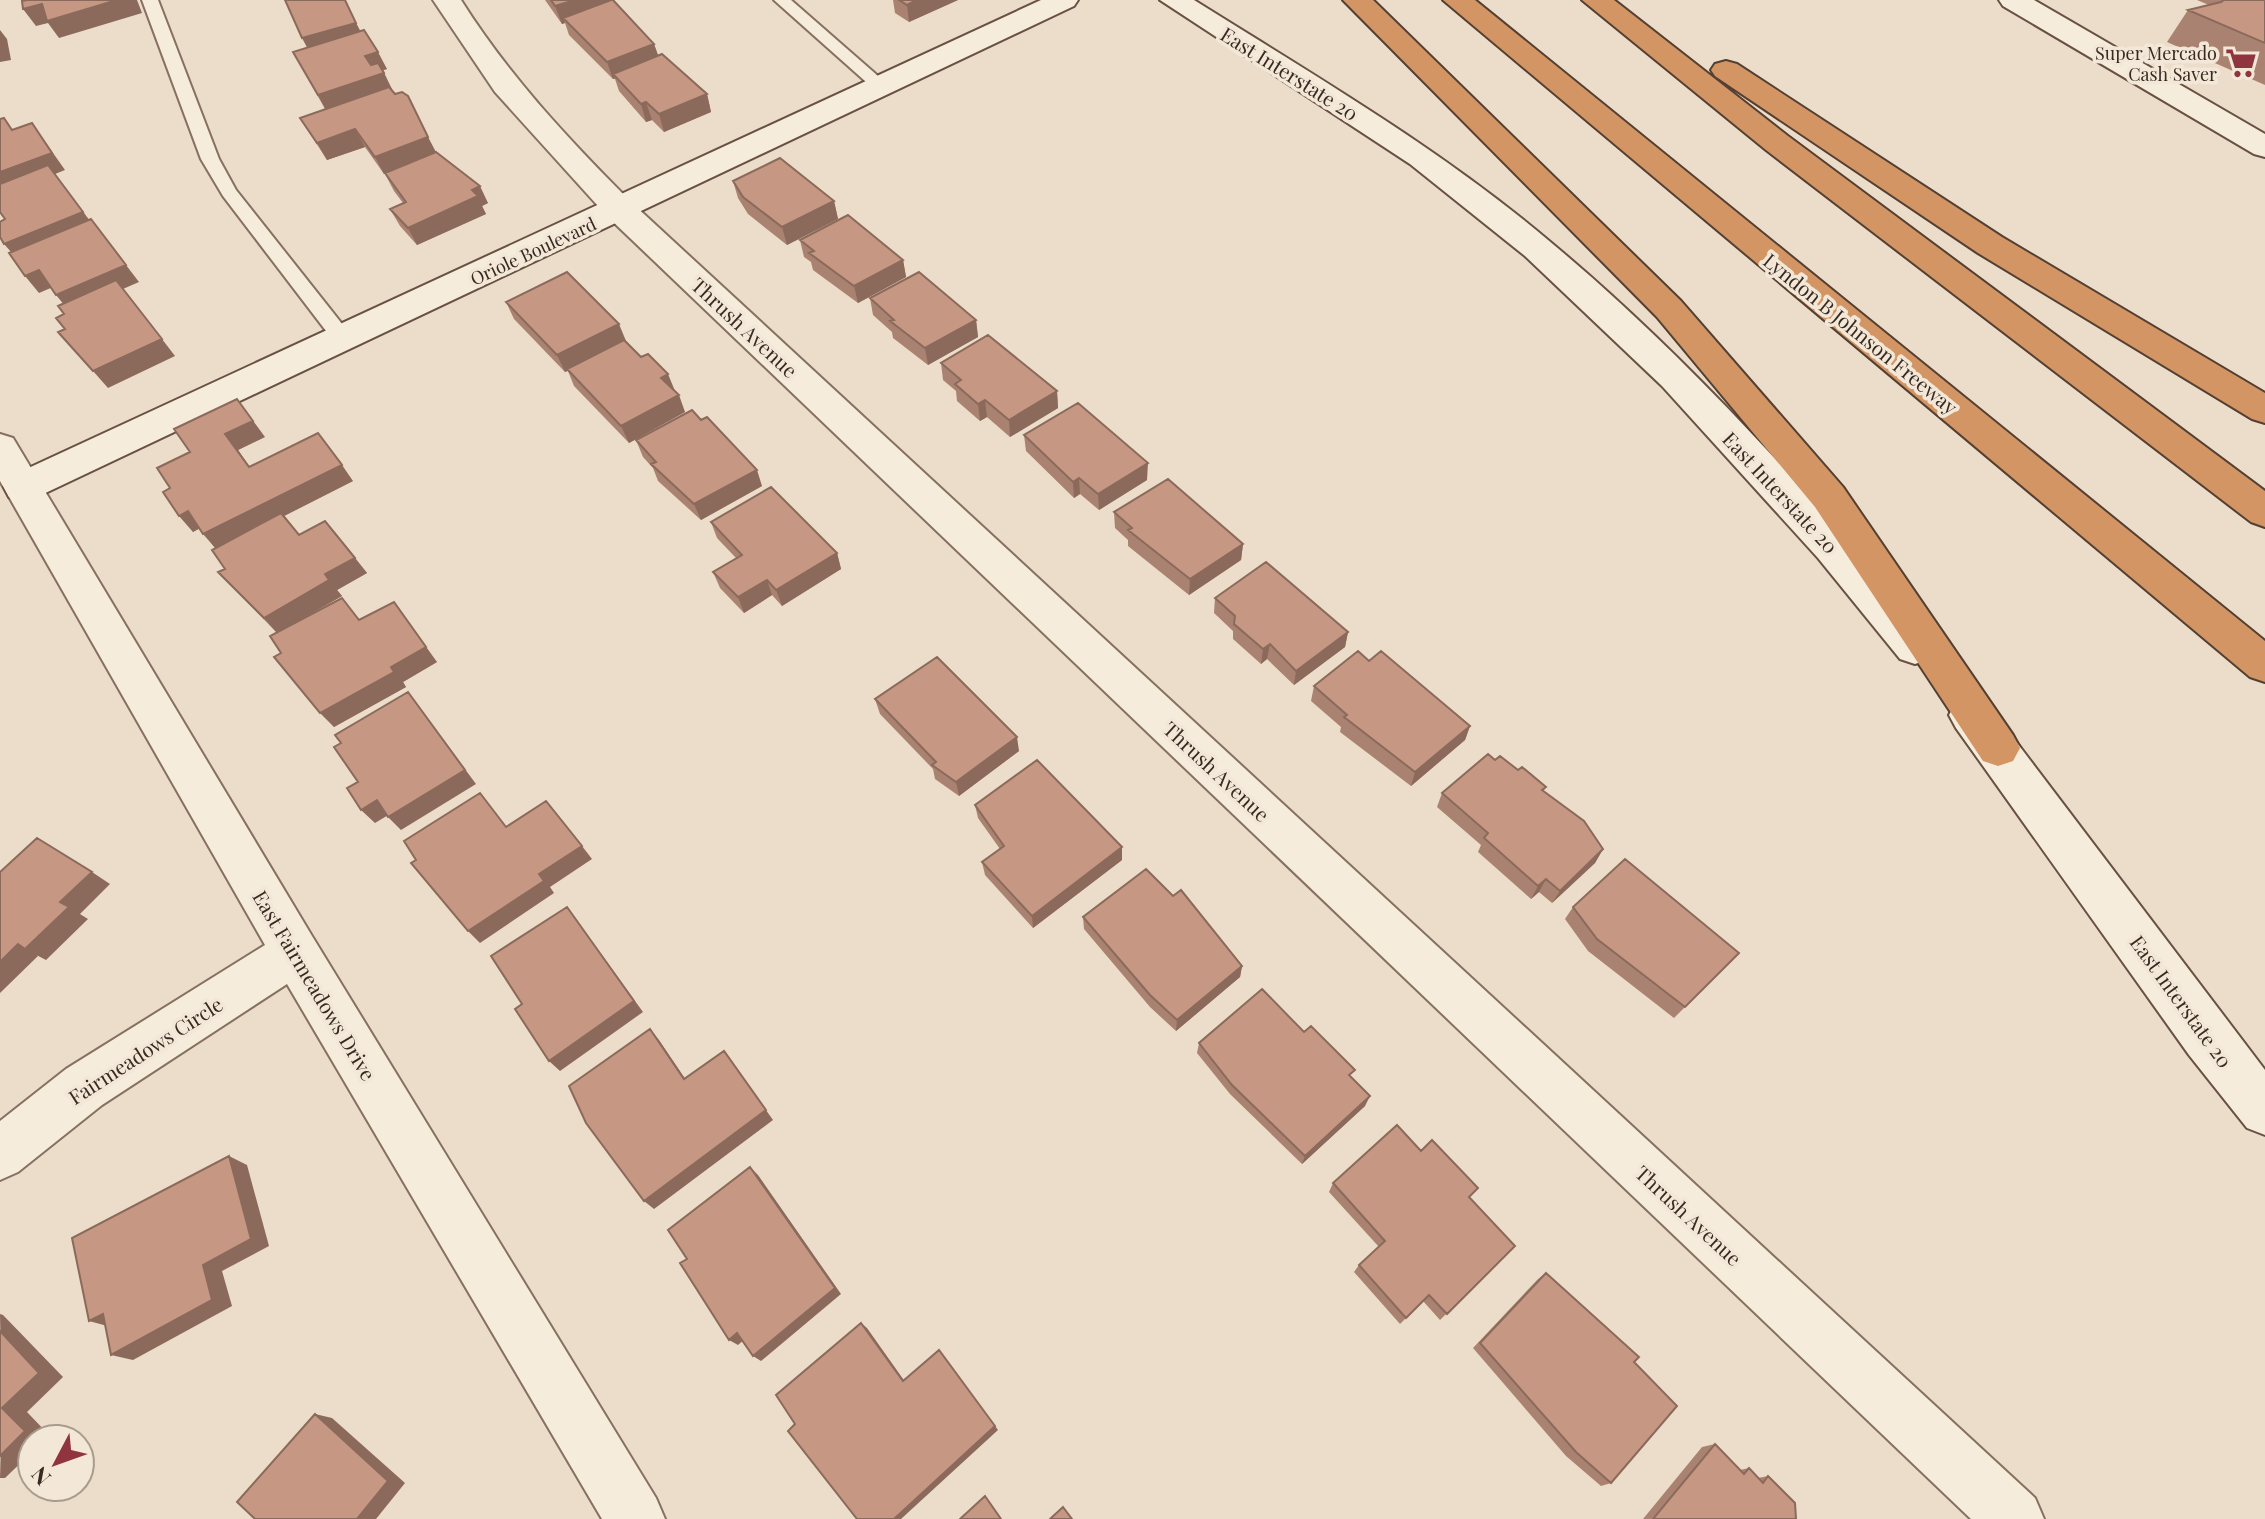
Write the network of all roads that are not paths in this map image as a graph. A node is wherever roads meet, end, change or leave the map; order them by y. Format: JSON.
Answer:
{"nodes":[{"id":1,"x":150,"y":0,"type":"edge"},
{"id":2,"x":447,"y":0,"type":"edge"},
{"id":3,"x":782,"y":0,"type":"edge"},
{"id":4,"x":1064,"y":0,"type":"edge"},
{"id":5,"x":1174,"y":0,"type":"edge"},
{"id":6,"x":1357,"y":0,"type":"edge"},
{"id":7,"x":1457,"y":0,"type":"edge"},
{"id":8,"x":1596,"y":0,"type":"edge"},
{"id":9,"x":1621,"y":0,"type":"edge"},
{"id":10,"x":2013,"y":0,"type":"edge"},
{"id":11,"x":880,"y":86,"type":"junction"},
{"id":12,"x":2265,"y":147,"type":"edge"},
{"id":13,"x":620,"y":210,"type":"junction"},
{"id":14,"x":343,"y":339,"type":"junction"},
{"id":15,"x":2265,"y":410,"type":"edge"},
{"id":16,"x":8,"y":478,"type":"edge"},
{"id":17,"x":2265,"y":512,"type":"edge"},
{"id":18,"x":2265,"y":665,"type":"edge"},
{"id":19,"x":1998,"y":748,"type":"junction"},
{"id":20,"x":295,"y":952,"type":"junction"},
{"id":21,"x":2265,"y":1110,"type":"edge"},
{"id":22,"x":0,"y":1154,"type":"edge"},
{"id":23,"x":635,"y":1519,"type":"edge"},
{"id":24,"x":2014,"y":1519,"type":"edge"}],
"edges":[{"from":1,"to":14,"type":"lane"},
{"from":2,"to":13,"type":"street","name":"Thrush Avenue"},
{"from":3,"to":11,"type":"lane"},
{"from":4,"to":11,"type":"street","name":"Oriole Boulevard"},
{"from":5,"to":19,"type":"street","name":"East Interstate 20"},
{"from":6,"to":19,"type":"highway"},
{"from":7,"to":18,"type":"highway","name":"Lyndon B Johnson Freeway"},
{"from":8,"to":17,"type":"highway"},
{"from":9,"to":15,"type":"highway"},
{"from":10,"to":12,"type":"street"},
{"from":11,"to":13,"type":"street","name":"Oriole Boulevard"},
{"from":13,"to":14,"type":"street","name":"Oriole Boulevard"},
{"from":13,"to":24,"type":"street","name":"Thrush Avenue"},
{"from":14,"to":16,"type":"street","name":"Oriole Boulevard"},
{"from":16,"to":20,"type":"street","name":"East Fairmeadows Drive"},
{"from":19,"to":21,"type":"street","name":"East Interstate 20"},
{"from":20,"to":22,"type":"street","name":"Fairmeadows Circle"},
{"from":20,"to":23,"type":"street","name":"East Fairmeadows Drive"}]}
